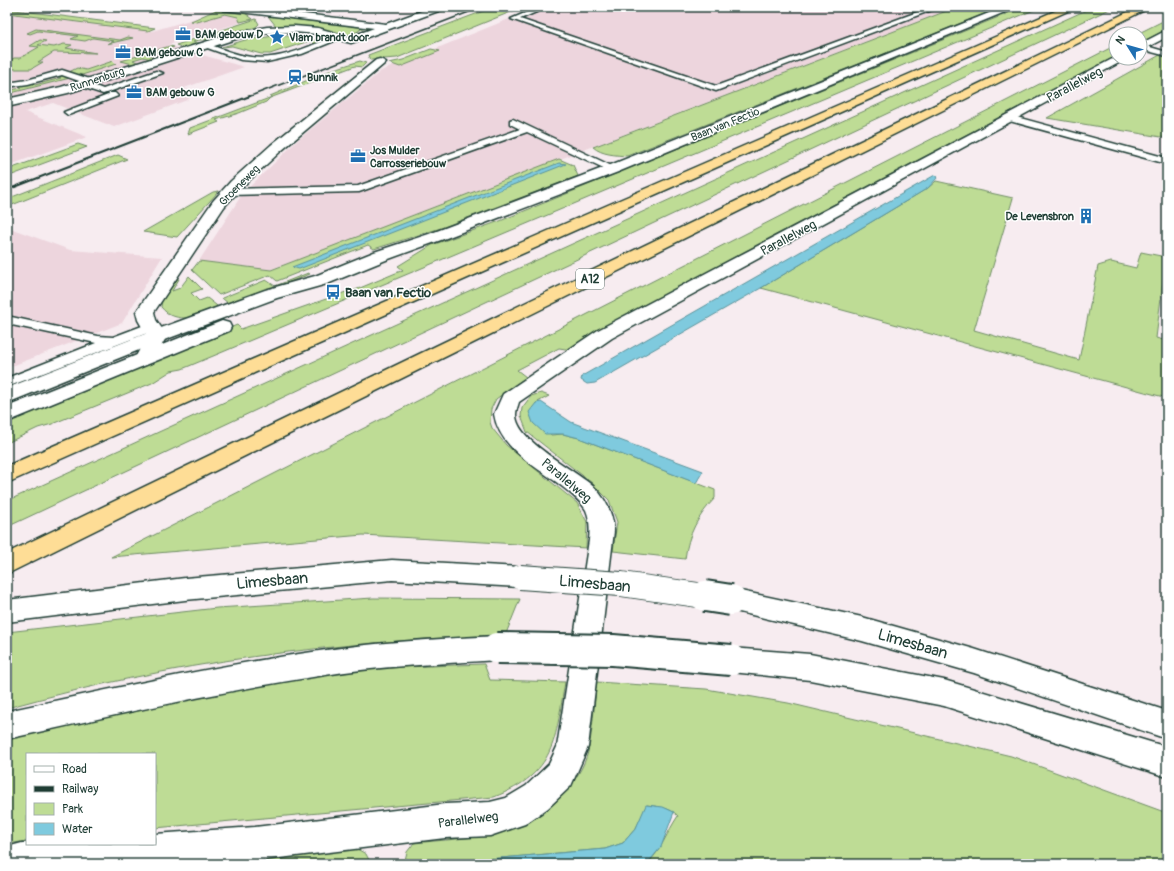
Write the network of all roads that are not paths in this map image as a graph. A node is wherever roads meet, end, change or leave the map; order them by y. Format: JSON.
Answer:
{"nodes":[{"id":1,"x":222,"y":7,"type":"edge"},
{"id":2,"x":441,"y":7,"type":"edge"},
{"id":3,"x":544,"y":7,"type":"edge"},
{"id":4,"x":937,"y":7,"type":"edge"},
{"id":5,"x":1012,"y":7,"type":"edge"},
{"id":6,"x":1072,"y":7,"type":"edge"},
{"id":7,"x":1146,"y":7,"type":"edge"},
{"id":8,"x":256,"y":11,"type":"junction"},
{"id":9,"x":387,"y":27,"type":"junction"},
{"id":10,"x":267,"y":30,"type":"junction"},
{"id":11,"x":1167,"y":33,"type":"edge"},
{"id":12,"x":345,"y":38,"type":"junction"},
{"id":13,"x":1148,"y":43,"type":"edge"},
{"id":14,"x":203,"y":45,"type":"junction"},
{"id":15,"x":1148,"y":49,"type":"edge"},
{"id":16,"x":1167,"y":54,"type":"edge"},
{"id":17,"x":380,"y":62,"type":"dead end"},
{"id":18,"x":1108,"y":65,"type":"edge"},
{"id":19,"x":160,"y":73,"type":"dead end"},
{"id":20,"x":86,"y":83,"type":"junction"},
{"id":21,"x":7,"y":85,"type":"edge"},
{"id":22,"x":103,"y":92,"type":"junction"},
{"id":23,"x":7,"y":103,"type":"edge"},
{"id":24,"x":68,"y":112,"type":"dead end"},
{"id":25,"x":1009,"y":118,"type":"junction"},
{"id":26,"x":513,"y":122,"type":"dead end"},
{"id":27,"x":528,"y":129,"type":"junction"},
{"id":28,"x":1167,"y":161,"type":"edge"},
{"id":29,"x":613,"y":169,"type":"junction"},
{"id":30,"x":229,"y":192,"type":"junction"},
{"id":31,"x":435,"y":237,"type":"junction"},
{"id":32,"x":7,"y":320,"type":"edge"},
{"id":33,"x":154,"y":332,"type":"junction"},
{"id":34,"x":117,"y":340,"type":"junction"},
{"id":35,"x":145,"y":358,"type":"junction"},
{"id":36,"x":7,"y":382,"type":"edge"},
{"id":37,"x":7,"y":396,"type":"edge"},
{"id":38,"x":7,"y":415,"type":"edge"},
{"id":39,"x":7,"y":475,"type":"edge"},
{"id":40,"x":7,"y":564,"type":"edge"},
{"id":41,"x":7,"y":611,"type":"edge"},
{"id":42,"x":7,"y":725,"type":"edge"},
{"id":43,"x":1167,"y":725,"type":"edge"},
{"id":44,"x":1167,"y":762,"type":"edge"},
{"id":45,"x":8,"y":864,"type":"edge"}],
"edges":[{"from":1,"to":8,"type":"street"},
{"from":2,"to":9,"type":"street"},
{"from":3,"to":4,"type":"lane"},
{"from":5,"to":29,"type":"street","name":"Baan van Fectio"},
{"from":6,"to":39,"type":"highway"},
{"from":7,"to":40,"type":"highway","number":"A12"},
{"from":8,"to":9,"type":"street"},
{"from":8,"to":10,"type":"street"},
{"from":9,"to":12,"type":"street"},
{"from":10,"to":12,"type":"street","name":"Runnenburg"},
{"from":10,"to":14,"type":"street","name":"Runnenburg"},
{"from":11,"to":13,"type":"street"},
{"from":12,"to":14,"type":"lane"},
{"from":14,"to":20,"type":"street","name":"Runnenburg"},
{"from":15,"to":16,"type":"lane"},
{"from":17,"to":30,"type":"street","name":"Groeneweg"},
{"from":18,"to":25,"type":"street","name":"Parallelweg"},
{"from":19,"to":22,"type":"lane"},
{"from":20,"to":21,"type":"lane"},
{"from":20,"to":22,"type":"lane"},
{"from":20,"to":23,"type":"street","name":"Runnenburg"},
{"from":22,"to":24,"type":"lane"},
{"from":25,"to":28,"type":"lane"},
{"from":25,"to":45,"type":"street","name":"Parallelweg"},
{"from":26,"to":27,"type":"lane"},
{"from":27,"to":29,"type":"lane"},
{"from":27,"to":30,"type":"lane"},
{"from":29,"to":31,"type":"street","name":"Baan van Fectio"},
{"from":30,"to":33,"type":"street","name":"Groeneweg"},
{"from":31,"to":33,"type":"street","name":"Baan van Fectio"},
{"from":31,"to":35,"type":"street","name":"Baan van Fectio"},
{"from":32,"to":34,"type":"lane"},
{"from":33,"to":34,"type":"lane"},
{"from":33,"to":35,"type":"street"},
{"from":33,"to":37,"type":"street","name":"Baan van Fectio"},
{"from":34,"to":36,"type":"lane"},
{"from":35,"to":38,"type":"street","name":"Baan van Fectio"},
{"from":41,"to":43,"type":"street","name":"Limesbaan","bridge":true},
{"from":42,"to":44,"type":"street","bridge":true}]}
